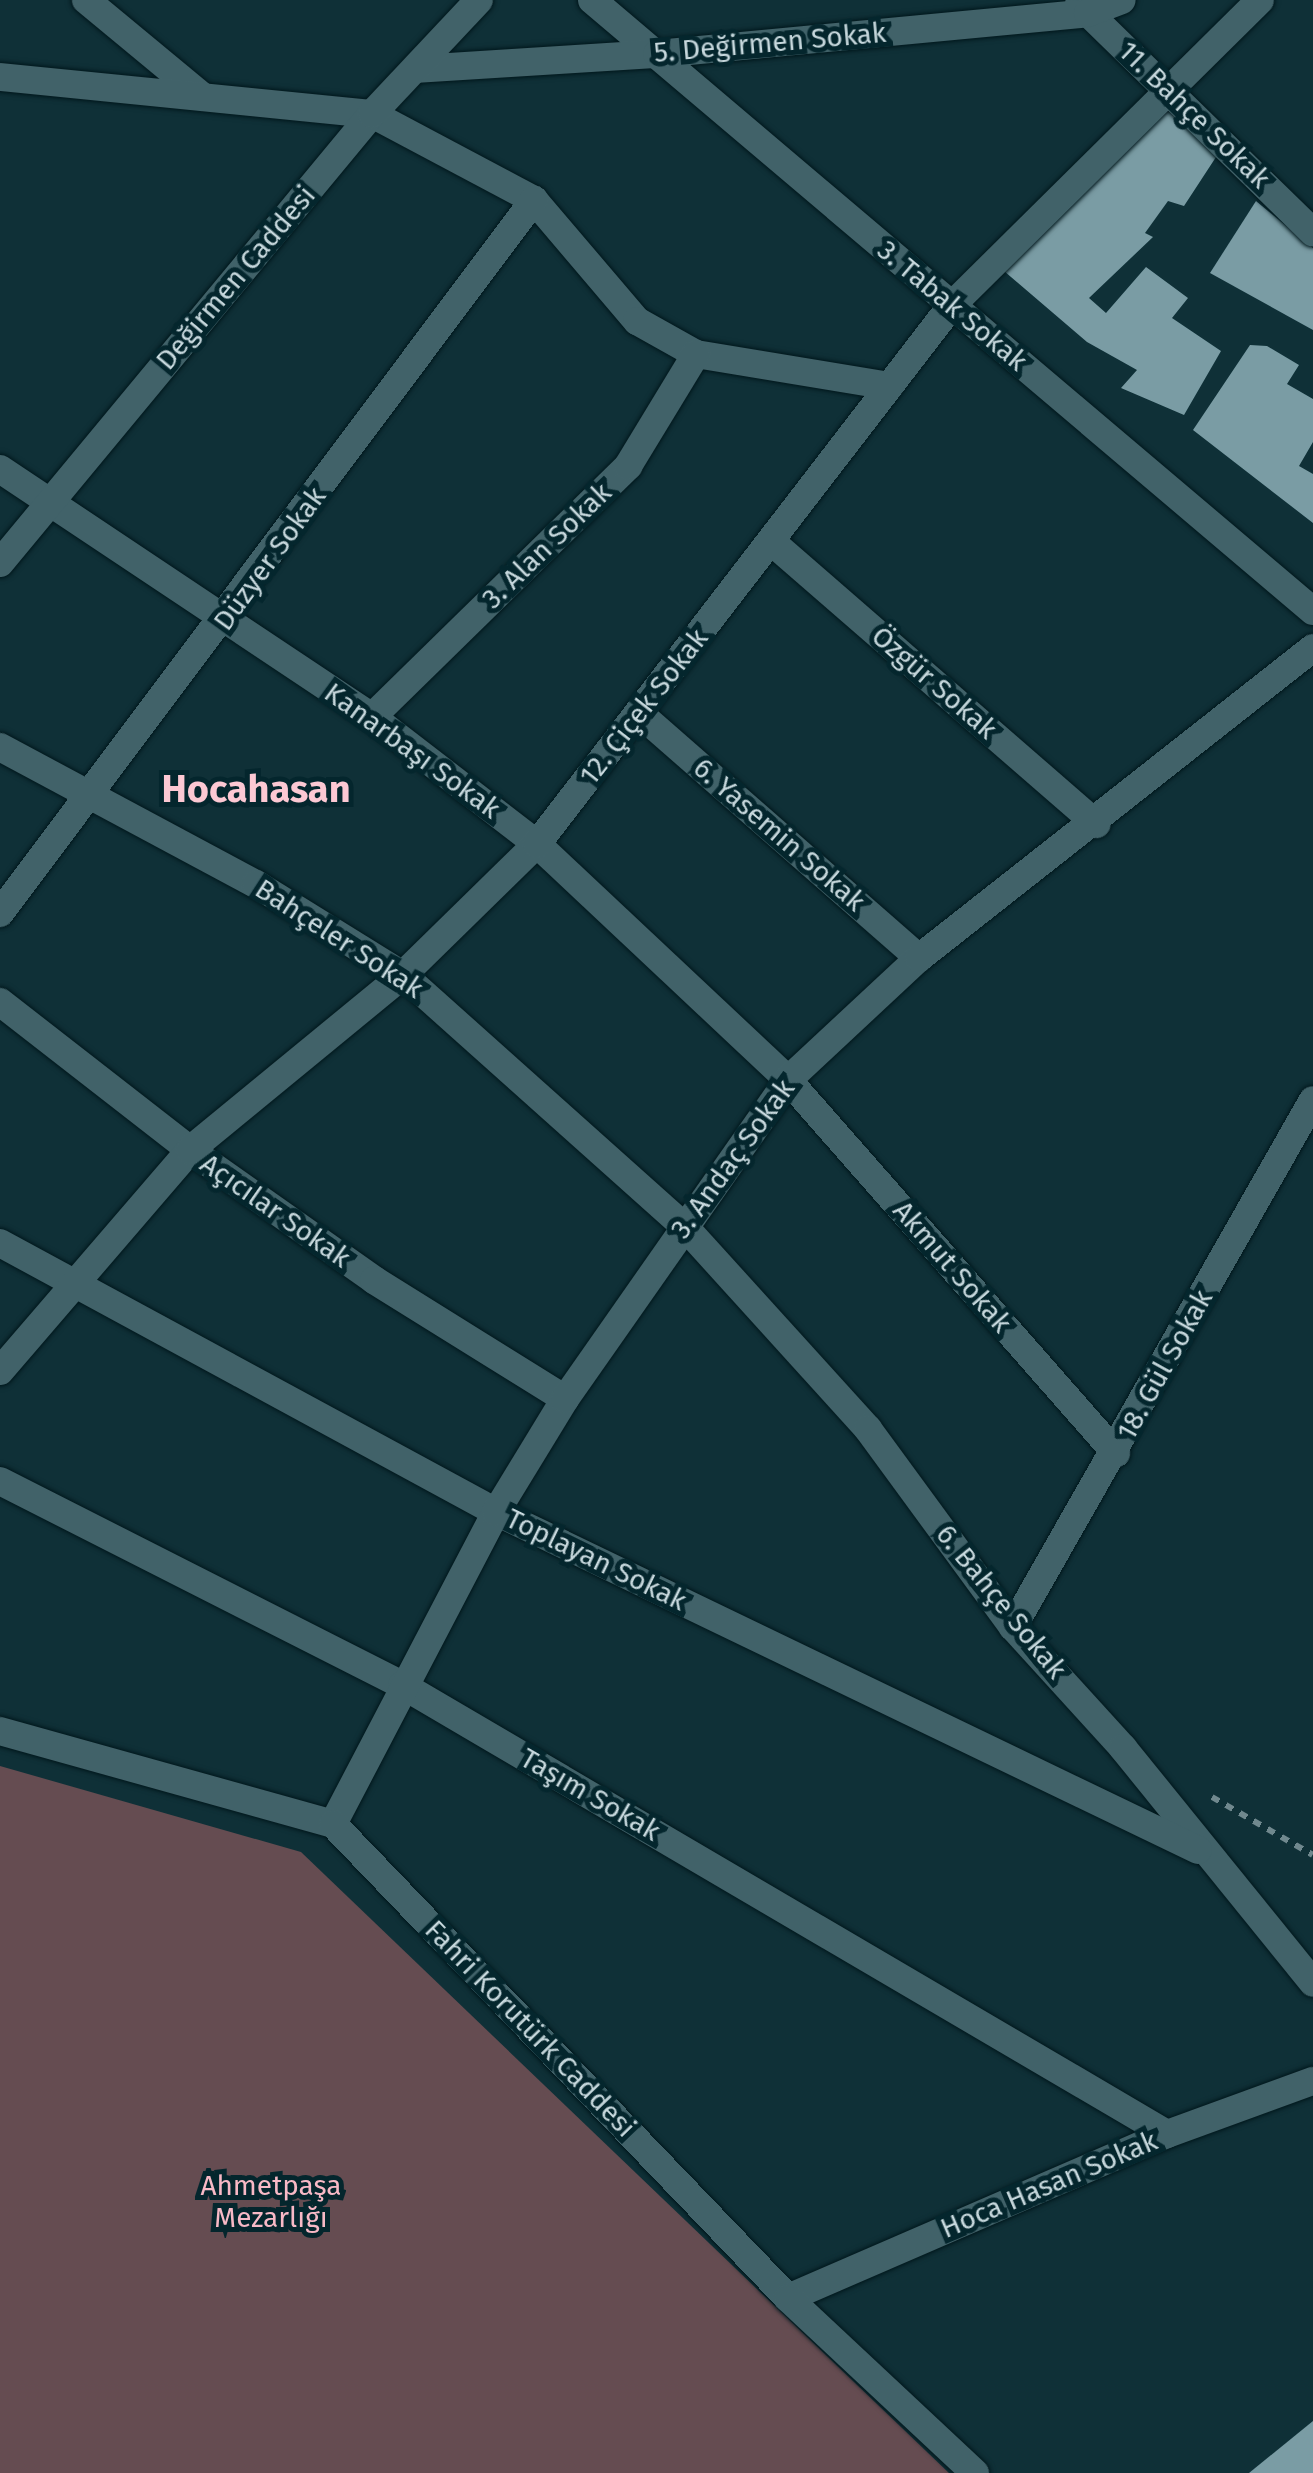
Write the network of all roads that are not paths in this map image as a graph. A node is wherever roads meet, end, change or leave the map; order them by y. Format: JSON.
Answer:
{"nodes":[{"id":1,"x":86,"y":0,"type":"edge"},
{"id":2,"x":478,"y":0,"type":"edge"},
{"id":3,"x":592,"y":0,"type":"edge"},
{"id":4,"x":1122,"y":0,"type":"edge"},
{"id":5,"x":1260,"y":0,"type":"edge"},
{"id":6,"x":1081,"y":6,"type":"edge"},
{"id":7,"x":657,"y":54,"type":"junction"},
{"id":8,"x":416,"y":70,"type":"junction"},
{"id":9,"x":0,"y":77,"type":"edge"},
{"id":10,"x":1168,"y":88,"type":"junction"},
{"id":11,"x":202,"y":96,"type":"junction"},
{"id":12,"x":372,"y":114,"type":"junction"},
{"id":13,"x":534,"y":200,"type":"junction"},
{"id":14,"x":1313,"y":232,"type":"edge"},
{"id":15,"x":952,"y":306,"type":"junction"},
{"id":16,"x":696,"y":354,"type":"junction"},
{"id":17,"x":889,"y":386,"type":"junction"},
{"id":18,"x":0,"y":469,"type":"edge"},
{"id":19,"x":49,"y":503,"type":"junction"},
{"id":20,"x":772,"y":542,"type":"junction"},
{"id":21,"x":0,"y":564,"type":"edge"},
{"id":22,"x":1313,"y":611,"type":"edge"},
{"id":23,"x":224,"y":621,"type":"junction"},
{"id":24,"x":1313,"y":648,"type":"edge"},
{"id":25,"x":639,"y":713,"type":"junction"},
{"id":26,"x":372,"y":717,"type":"junction"},
{"id":27,"x":0,"y":747,"type":"edge"},
{"id":28,"x":93,"y":794,"type":"junction"},
{"id":29,"x":1096,"y":824,"type":"junction"},
{"id":30,"x":537,"y":844,"type":"junction"},
{"id":31,"x":0,"y":913,"type":"edge"},
{"id":32,"x":919,"y":958,"type":"junction"},
{"id":33,"x":403,"y":974,"type":"junction"},
{"id":34,"x":0,"y":1002,"type":"edge"},
{"id":35,"x":788,"y":1080,"type":"junction"},
{"id":36,"x":1313,"y":1100,"type":"edge"},
{"id":37,"x":190,"y":1150,"type":"junction"},
{"id":38,"x":684,"y":1226,"type":"junction"},
{"id":39,"x":0,"y":1243,"type":"edge"},
{"id":40,"x":72,"y":1281,"type":"junction"},
{"id":41,"x":0,"y":1371,"type":"edge"},
{"id":42,"x":564,"y":1399,"type":"junction"},
{"id":43,"x":1116,"y":1454,"type":"junction"},
{"id":44,"x":0,"y":1481,"type":"edge"},
{"id":45,"x":496,"y":1512,"type":"junction"},
{"id":46,"x":1013,"y":1626,"type":"junction"},
{"id":47,"x":402,"y":1686,"type":"junction"},
{"id":48,"x":0,"y":1731,"type":"edge"},
{"id":49,"x":333,"y":1824,"type":"junction"},
{"id":50,"x":1204,"y":1853,"type":"junction"},
{"id":51,"x":1313,"y":1983,"type":"edge"},
{"id":52,"x":1313,"y":2081,"type":"edge"},
{"id":53,"x":1167,"y":2134,"type":"junction"},
{"id":54,"x":788,"y":2298,"type":"junction"},
{"id":55,"x":975,"y":2473,"type":"edge"}],
"edges":[{"from":1,"to":11,"type":"street"},
{"from":2,"to":8,"type":"street","name":"Değirmen Caddesi"},
{"from":3,"to":7,"type":"street","name":"3. Tabak Sokak"},
{"from":4,"to":6,"type":"street","name":"5. Değirmen Sokak"},
{"from":5,"to":10,"type":"street","name":"12. Çiçek Sokak"},
{"from":6,"to":7,"type":"street","name":"5. Değirmen Sokak"},
{"from":6,"to":10,"type":"street","name":"11. Bahçe Sokak"},
{"from":7,"to":8,"type":"street","name":"5. Değirmen Sokak"},
{"from":7,"to":15,"type":"street","name":"3. Tabak Sokak"},
{"from":8,"to":12,"type":"street","name":"Değirmen Caddesi"},
{"from":9,"to":11,"type":"street"},
{"from":10,"to":14,"type":"street","name":"11. Bahçe Sokak"},
{"from":10,"to":15,"type":"street","name":"12. Çiçek Sokak"},
{"from":11,"to":12,"type":"street"},
{"from":12,"to":13,"type":"street"},
{"from":12,"to":19,"type":"street","name":"Değirmen Caddesi"},
{"from":13,"to":16,"type":"street"},
{"from":13,"to":23,"type":"street","name":"Düzyer Sokak"},
{"from":15,"to":17,"type":"street","name":"12. Çiçek Sokak"},
{"from":15,"to":22,"type":"street","name":"3. Tabak Sokak"},
{"from":16,"to":17,"type":"street"},
{"from":16,"to":26,"type":"street","name":"3. Alan Sokak"},
{"from":17,"to":20,"type":"street","name":"12. Çiçek Sokak"},
{"from":18,"to":19,"type":"street","name":"Kanarbaşı Sokak"},
{"from":19,"to":21,"type":"street","name":"Değirmen Caddesi"},
{"from":19,"to":23,"type":"street","name":"Kanarbaşı Sokak"},
{"from":20,"to":25,"type":"street","name":"12. Çiçek Sokak"},
{"from":20,"to":29,"type":"street","name":"Özgür Sokak"},
{"from":23,"to":26,"type":"street","name":"Kanarbaşı Sokak"},
{"from":23,"to":28,"type":"street","name":"Düzyer Sokak"},
{"from":24,"to":29,"type":"street","name":"3. Andaç Sokak"},
{"from":25,"to":30,"type":"street","name":"12. Çiçek Sokak"},
{"from":25,"to":32,"type":"street","name":"6. Yasemin Sokak"},
{"from":26,"to":30,"type":"street","name":"Kanarbaşı Sokak"},
{"from":27,"to":28,"type":"street","name":"Bahçeler Sokak"},
{"from":28,"to":31,"type":"street","name":"Düzyer Sokak"},
{"from":28,"to":33,"type":"street","name":"Bahçeler Sokak"},
{"from":29,"to":32,"type":"street","name":"3. Andaç Sokak"},
{"from":30,"to":33,"type":"street","name":"12. Çiçek Sokak"},
{"from":30,"to":35,"type":"street","name":"Kanarbaşı Sokak"},
{"from":32,"to":35,"type":"street","name":"3. Andaç Sokak"},
{"from":33,"to":37,"type":"street","name":"12. Çiçek Sokak"},
{"from":33,"to":38,"type":"street","name":"Bahçeler Sokak"},
{"from":34,"to":37,"type":"street","name":"Açıcılar Sokak"},
{"from":35,"to":38,"type":"street","name":"3. Andaç Sokak"},
{"from":35,"to":43,"type":"street","name":"Akmut Sokak"},
{"from":36,"to":43,"type":"street","name":"18. Gül Sokak"},
{"from":37,"to":40,"type":"street","name":"12. Çiçek Sokak"},
{"from":37,"to":42,"type":"street","name":"Açıcılar Sokak"},
{"from":38,"to":42,"type":"street","name":"3. Andaç Sokak"},
{"from":38,"to":46,"type":"street","name":"6. Bahçe Sokak"},
{"from":39,"to":40,"type":"street","name":"Toplayan Sokak"},
{"from":40,"to":41,"type":"street","name":"12. Çiçek Sokak"},
{"from":40,"to":45,"type":"street","name":"Toplayan Sokak"},
{"from":42,"to":45,"type":"street","name":"3. Andaç Sokak"},
{"from":43,"to":46,"type":"street","name":"18. Gül Sokak"},
{"from":44,"to":47,"type":"street","name":"Taşım Sokak"},
{"from":45,"to":47,"type":"street","name":"3. Andaç Sokak"},
{"from":45,"to":50,"type":"street","name":"Toplayan Sokak"},
{"from":46,"to":50,"type":"street","name":"6. Bahçe Sokak"},
{"from":47,"to":49,"type":"street","name":"3. Andaç Sokak"},
{"from":47,"to":53,"type":"street","name":"Taşım Sokak"},
{"from":48,"to":49,"type":"street"},
{"from":49,"to":54,"type":"street","name":"Fahri Korutürk Caddesi"},
{"from":50,"to":51,"type":"street","name":"6. Bahçe Sokak"},
{"from":52,"to":53,"type":"street","name":"Hoca Hasan Sokak"},
{"from":53,"to":54,"type":"street","name":"Hoca Hasan Sokak"},
{"from":54,"to":55,"type":"street","name":"Fahri Korutürk Caddesi"}]}
